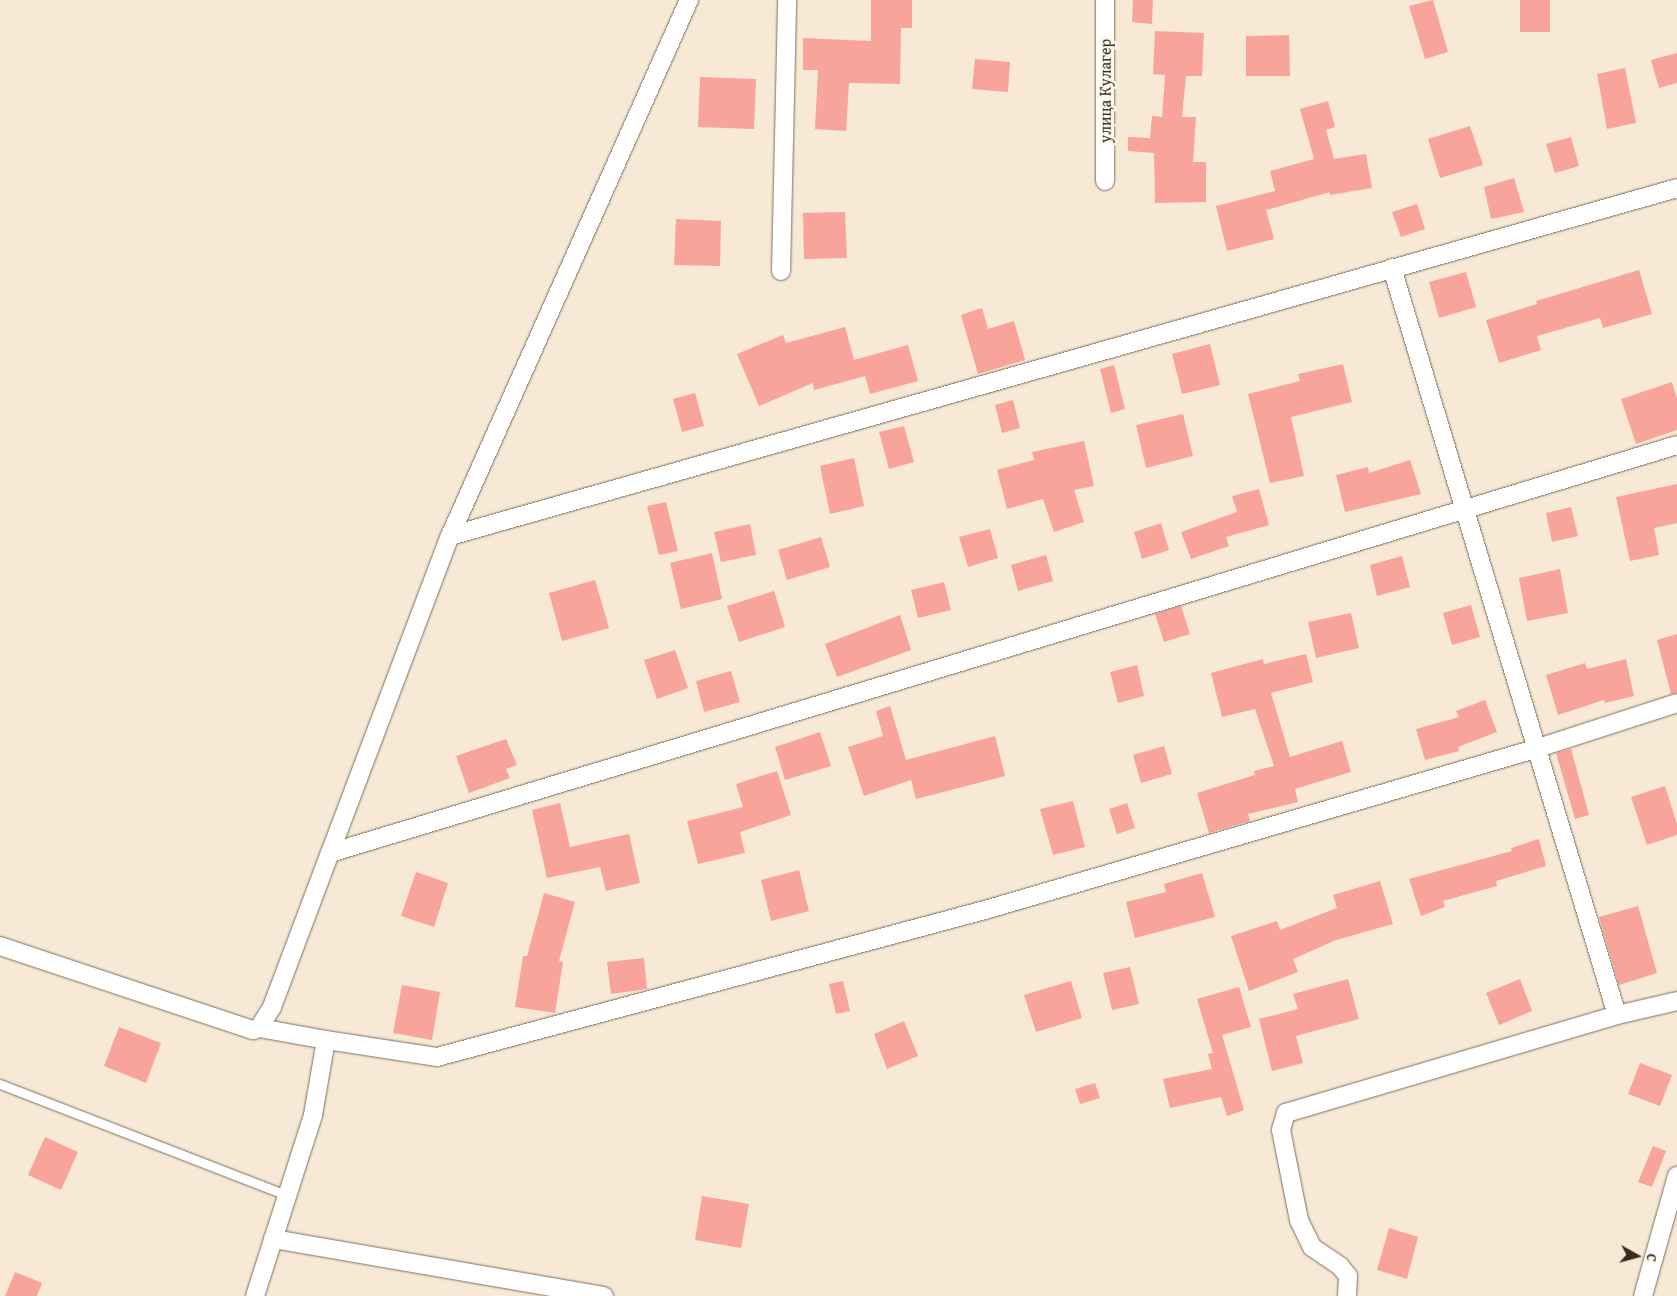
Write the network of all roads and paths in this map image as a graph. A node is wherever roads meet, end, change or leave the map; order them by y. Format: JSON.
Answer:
{"nodes":[{"id":1,"x":689,"y":0,"type":"edge"},
{"id":2,"x":786,"y":0,"type":"edge"},
{"id":3,"x":1105,"y":0,"type":"edge"},
{"id":4,"x":1105,"y":181,"type":"dead end"},
{"id":5,"x":1677,"y":188,"type":"edge"},
{"id":6,"x":1392,"y":268,"type":"junction"},
{"id":7,"x":781,"y":271,"type":"dead end"},
{"id":8,"x":1677,"y":445,"type":"edge"},
{"id":9,"x":1464,"y":510,"type":"junction"},
{"id":10,"x":450,"y":536,"type":"junction"},
{"id":11,"x":1677,"y":703,"type":"edge"},
{"id":12,"x":1535,"y":748,"type":"junction"},
{"id":13,"x":330,"y":853,"type":"junction"},
{"id":14,"x":0,"y":946,"type":"edge"},
{"id":15,"x":1677,"y":1001,"type":"edge"},
{"id":16,"x":1617,"y":1015,"type":"junction"},
{"id":17,"x":259,"y":1028,"type":"junction"},
{"id":18,"x":326,"y":1040,"type":"junction"},
{"id":19,"x":0,"y":1084,"type":"edge"},
{"id":20,"x":1677,"y":1176,"type":"edge"},
{"id":21,"x":286,"y":1195,"type":"junction"},
{"id":22,"x":273,"y":1239,"type":"junction"},
{"id":23,"x":256,"y":1296,"type":"edge"},
{"id":24,"x":604,"y":1296,"type":"edge"},
{"id":25,"x":1347,"y":1296,"type":"edge"},
{"id":26,"x":1643,"y":1296,"type":"edge"}],
"edges":[{"from":1,"to":10,"type":"street"},
{"from":2,"to":7,"type":"street"},
{"from":3,"to":4,"type":"street","name":"улица Кулагер"},
{"from":5,"to":6,"type":"street"},
{"from":6,"to":9,"type":"street"},
{"from":6,"to":10,"type":"street"},
{"from":8,"to":9,"type":"street"},
{"from":9,"to":12,"type":"street"},
{"from":9,"to":13,"type":"street"},
{"from":10,"to":13,"type":"street"},
{"from":11,"to":12,"type":"street"},
{"from":12,"to":16,"type":"street"},
{"from":12,"to":18,"type":"street"},
{"from":13,"to":17,"type":"street"},
{"from":14,"to":17,"type":"street"},
{"from":15,"to":16,"type":"street"},
{"from":16,"to":25,"type":"street"},
{"from":17,"to":18,"type":"street"},
{"from":18,"to":21,"type":"street"},
{"from":19,"to":21,"type":"lane"},
{"from":20,"to":26,"type":"street"},
{"from":21,"to":22,"type":"street"},
{"from":22,"to":23,"type":"street"},
{"from":22,"to":24,"type":"street"}]}
